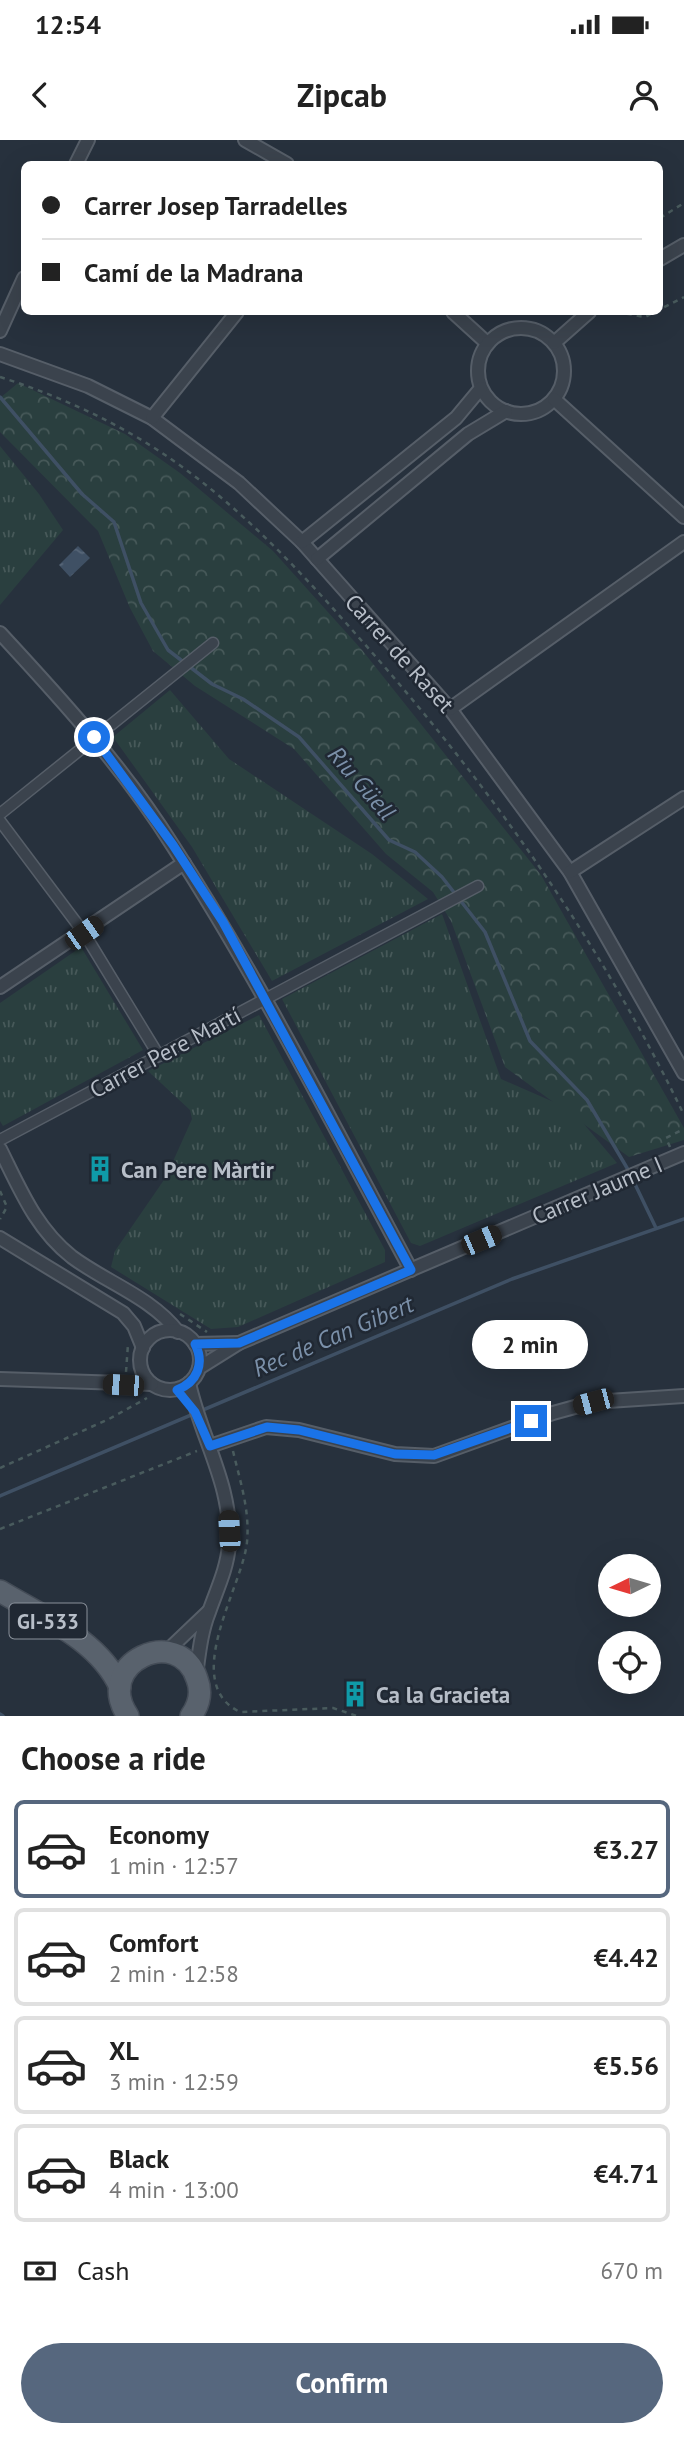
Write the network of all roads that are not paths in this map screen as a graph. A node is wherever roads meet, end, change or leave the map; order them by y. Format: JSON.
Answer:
{"nodes":[{"id":1,"x":88,"y":140,"type":"edge"},
{"id":2,"x":245,"y":140,"type":"edge"},
{"id":3,"x":78,"y":161,"type":"edge"},
{"id":4,"x":282,"y":161,"type":"edge"},
{"id":5,"x":684,"y":245,"type":"edge"},
{"id":6,"x":663,"y":257,"type":"edge"},
{"id":7,"x":21,"y":285,"type":"edge"},
{"id":8,"x":235,"y":315,"type":"edge"},
{"id":9,"x":456,"y":315,"type":"edge"},
{"id":10,"x":586,"y":315,"type":"edge"},
{"id":11,"x":0,"y":331,"type":"edge"},
{"id":12,"x":487,"y":343,"type":"junction"},
{"id":13,"x":554,"y":343,"type":"junction"},
{"id":14,"x":0,"y":354,"type":"edge"},
{"id":15,"x":481,"y":388,"type":"junction"},
{"id":16,"x":554,"y":399,"type":"junction"},
{"id":17,"x":506,"y":411,"type":"junction"},
{"id":18,"x":152,"y":418,"type":"junction"},
{"id":19,"x":684,"y":517,"type":"edge"},
{"id":20,"x":302,"y":542,"type":"junction"},
{"id":21,"x":684,"y":542,"type":"edge"},
{"id":22,"x":317,"y":559,"type":"junction"},
{"id":23,"x":0,"y":633,"type":"edge"},
{"id":24,"x":213,"y":643,"type":"dead end"},
{"id":25,"x":450,"y":709,"type":"junction"},
{"id":26,"x":94,"y":737,"type":"junction"},
{"id":27,"x":684,"y":798,"type":"edge"},
{"id":28,"x":0,"y":814,"type":"edge"},
{"id":29,"x":0,"y":821,"type":"edge"},
{"id":30,"x":184,"y":863,"type":"junction"},
{"id":31,"x":570,"y":872,"type":"junction"},
{"id":32,"x":478,"y":886,"type":"dead end"},
{"id":33,"x":84,"y":933,"type":"junction"},
{"id":34,"x":0,"y":987,"type":"edge"},
{"id":35,"x":266,"y":998,"type":"junction"},
{"id":36,"x":159,"y":1055,"type":"junction"},
{"id":37,"x":684,"y":1073,"type":"edge"},
{"id":38,"x":0,"y":1140,"type":"edge"},
{"id":39,"x":0,"y":1149,"type":"edge"},
{"id":40,"x":684,"y":1153,"type":"edge"},
{"id":41,"x":0,"y":1238,"type":"edge"},
{"id":42,"x":411,"y":1270,"type":"junction"},
{"id":43,"x":178,"y":1332,"type":"junction"},
{"id":44,"x":239,"y":1343,"type":"junction"},
{"id":45,"x":195,"y":1344,"type":"junction"},
{"id":46,"x":143,"y":1348,"type":"junction"},
{"id":47,"x":199,"y":1368,"type":"junction"},
{"id":48,"x":0,"y":1379,"type":"edge"},
{"id":49,"x":152,"y":1384,"type":"junction"},
{"id":50,"x":189,"y":1384,"type":"junction"},
{"id":51,"x":177,"y":1390,"type":"junction"},
{"id":52,"x":684,"y":1396,"type":"edge"},
{"id":53,"x":195,"y":1412,"type":"junction"},
{"id":54,"x":208,"y":1441,"type":"junction"},
{"id":55,"x":0,"y":1591,"type":"edge"},
{"id":56,"x":208,"y":1612,"type":"junction"},
{"id":57,"x":96,"y":1651,"type":"junction"},
{"id":58,"x":166,"y":1652,"type":"junction"},
{"id":59,"x":142,"y":1655,"type":"junction"},
{"id":60,"x":196,"y":1676,"type":"junction"},
{"id":61,"x":120,"y":1687,"type":"junction"},
{"id":62,"x":199,"y":1711,"type":"edge"},
{"id":63,"x":128,"y":1716,"type":"edge"}],
"edges":[{"from":1,"to":3,"type":"street"},
{"from":2,"to":4,"type":"street"},
{"from":5,"to":6,"type":"street"},
{"from":7,"to":11,"type":"street"},
{"from":8,"to":18,"type":"street"},
{"from":9,"to":12,"type":"street"},
{"from":10,"to":13,"type":"street"},
{"from":12,"to":13,"type":"street"},
{"from":12,"to":15,"type":"street"},
{"from":13,"to":16,"type":"street"},
{"from":14,"to":18,"type":"street","name":"Carrer de Raset"},
{"from":15,"to":17,"type":"street"},
{"from":15,"to":20,"type":"street"},
{"from":16,"to":17,"type":"street"},
{"from":16,"to":19,"type":"street"},
{"from":17,"to":22,"type":"street"},
{"from":18,"to":20,"type":"street","name":"Carrer de Raset"},
{"from":20,"to":22,"type":"street","name":"Carrer de Raset"},
{"from":21,"to":25,"type":"street"},
{"from":22,"to":25,"type":"street","name":"Carrer de Raset"},
{"from":23,"to":26,"type":"street"},
{"from":24,"to":26,"type":"street"},
{"from":25,"to":31,"type":"street","name":"Carrer de Raset"},
{"from":26,"to":28,"type":"street"},
{"from":26,"to":30,"type":"street"},
{"from":27,"to":31,"type":"street"},
{"from":29,"to":33,"type":"street"},
{"from":30,"to":33,"type":"street"},
{"from":30,"to":35,"type":"street"},
{"from":31,"to":37,"type":"street","name":"Carrer de Raset"},
{"from":32,"to":35,"type":"street","name":"Carrer Pere Martí"},
{"from":33,"to":34,"type":"street"},
{"from":33,"to":36,"type":"street"},
{"from":35,"to":36,"type":"street","name":"Carrer Pere Martí"},
{"from":35,"to":42,"type":"street"},
{"from":36,"to":38,"type":"street","name":"Carrer Pere Martí"},
{"from":39,"to":43,"type":"street"},
{"from":40,"to":42,"type":"street","name":"Carrer Jaume I"},
{"from":41,"to":46,"type":"street"},
{"from":42,"to":44,"type":"street","name":"Carrer Jaume I"},
{"from":43,"to":45,"type":"street"},
{"from":43,"to":46,"type":"street"},
{"from":44,"to":45,"type":"street","name":"Carrer Jaume I"},
{"from":44,"to":47,"type":"street","name":"Carrer Jaume I"},
{"from":45,"to":47,"type":"street"},
{"from":46,"to":49,"type":"street"},
{"from":47,"to":50,"type":"street"},
{"from":48,"to":49,"type":"street"},
{"from":49,"to":51,"type":"street"},
{"from":50,"to":51,"type":"street"},
{"from":50,"to":53,"type":"street"},
{"from":51,"to":53,"type":"street"},
{"from":52,"to":54,"type":"street"},
{"from":53,"to":54,"type":"street"},
{"from":54,"to":56,"type":"street"},
{"from":55,"to":57,"type":"main road","number":"GI-533"},
{"from":56,"to":58,"type":"street"},
{"from":56,"to":60,"type":"street"},
{"from":57,"to":59,"type":"main road","number":"GI-533"},
{"from":57,"to":61,"type":"main road","number":"GI-533"},
{"from":58,"to":59,"type":"main road","number":"GI-533"},
{"from":58,"to":60,"type":"main road"},
{"from":59,"to":61,"type":"main road"},
{"from":60,"to":62,"type":"main road"},
{"from":61,"to":63,"type":"main road","number":"GI-533"}]}
